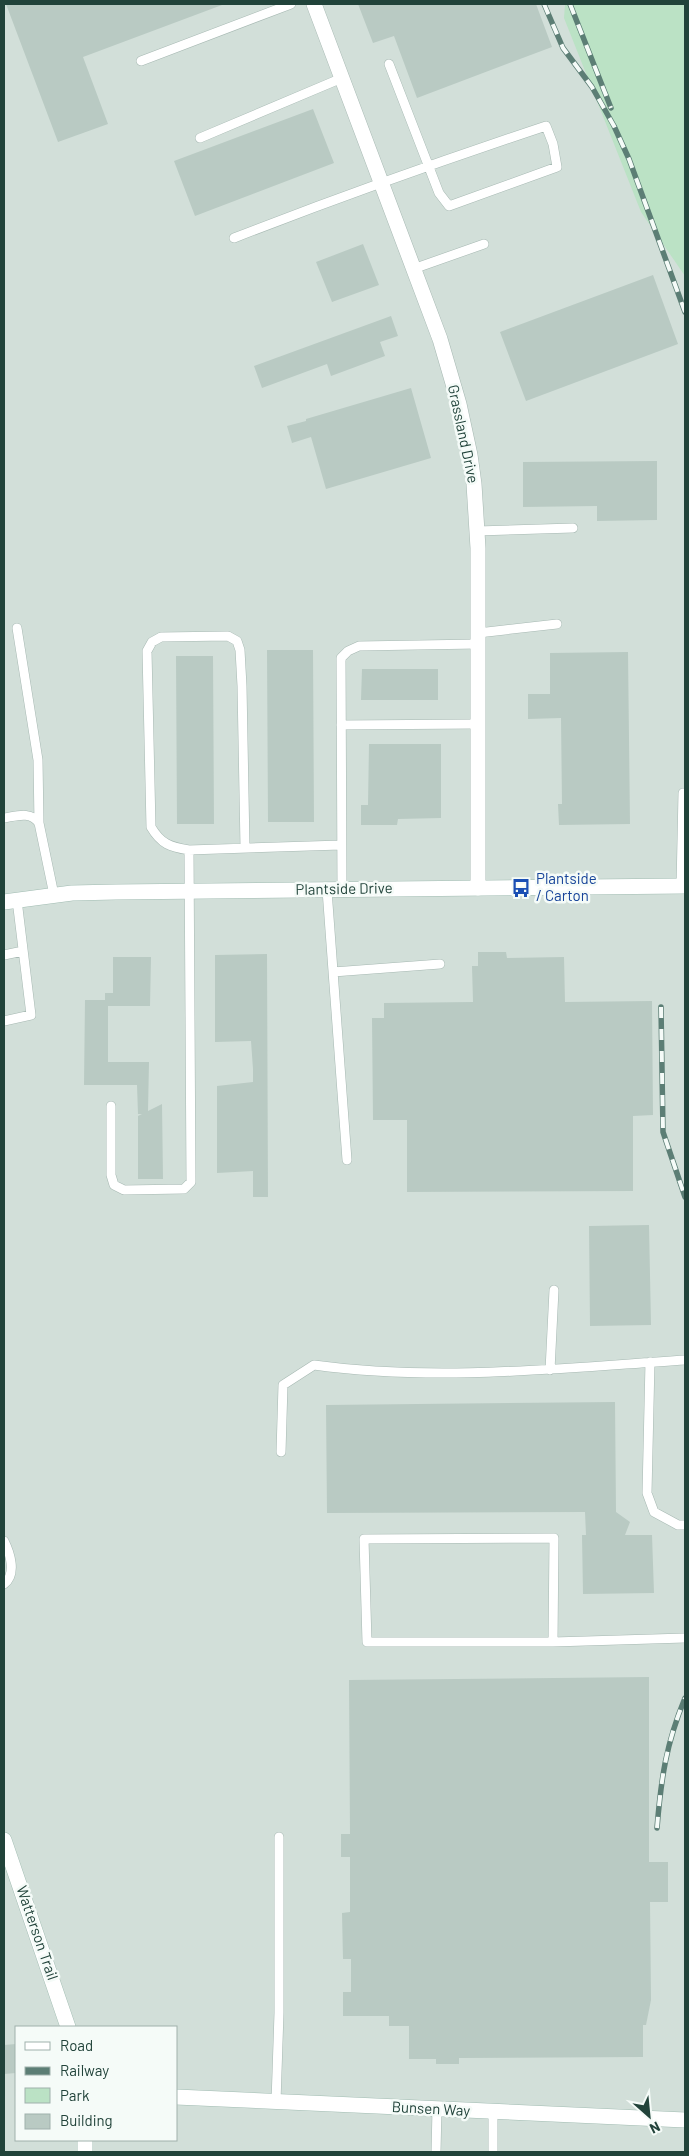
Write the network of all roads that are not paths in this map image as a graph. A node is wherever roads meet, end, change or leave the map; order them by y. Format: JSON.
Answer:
{"nodes":[{"id":1,"x":291,"y":4,"type":"edge"},
{"id":2,"x":314,"y":4,"type":"edge"},
{"id":3,"x":141,"y":62,"type":"dead end"},
{"id":4,"x":389,"y":64,"type":"dead end"},
{"id":5,"x":342,"y":78,"type":"junction"},
{"id":6,"x":200,"y":138,"type":"dead end"},
{"id":7,"x":430,"y":166,"type":"junction"},
{"id":8,"x":381,"y":182,"type":"junction"},
{"id":9,"x":234,"y":238,"type":"dead end"},
{"id":10,"x":484,"y":244,"type":"dead end"},
{"id":11,"x":414,"y":269,"type":"junction"},
{"id":12,"x":573,"y":528,"type":"dead end"},
{"id":13,"x":477,"y":531,"type":"junction"},
{"id":14,"x":557,"y":624,"type":"dead end"},
{"id":15,"x":17,"y":628,"type":"dead end"},
{"id":16,"x":478,"y":638,"type":"junction"},
{"id":17,"x":478,"y":724,"type":"junction"},
{"id":18,"x":341,"y":725,"type":"junction"},
{"id":19,"x":683,"y":793,"type":"dead end"},
{"id":20,"x":4,"y":818,"type":"edge"},
{"id":21,"x":39,"y":823,"type":"junction"},
{"id":22,"x":341,"y":845,"type":"junction"},
{"id":23,"x":245,"y":847,"type":"junction"},
{"id":24,"x":189,"y":850,"type":"junction"},
{"id":25,"x":683,"y":886,"type":"edge"},
{"id":26,"x":478,"y":888,"type":"junction"},
{"id":27,"x":334,"y":890,"type":"junction"},
{"id":28,"x":189,"y":891,"type":"junction"},
{"id":29,"x":54,"y":895,"type":"junction"},
{"id":30,"x":10,"y":901,"type":"edge"},
{"id":31,"x":24,"y":951,"type":"junction"},
{"id":32,"x":4,"y":955,"type":"edge"},
{"id":33,"x":440,"y":964,"type":"dead end"},
{"id":34,"x":333,"y":972,"type":"junction"},
{"id":35,"x":4,"y":1022,"type":"edge"},
{"id":36,"x":111,"y":1106,"type":"dead end"},
{"id":37,"x":348,"y":1160,"type":"dead end"},
{"id":38,"x":554,"y":1290,"type":"dead end"},
{"id":39,"x":685,"y":1360,"type":"edge"},
{"id":40,"x":650,"y":1362,"type":"junction"},
{"id":41,"x":550,"y":1370,"type":"junction"},
{"id":42,"x":281,"y":1452,"type":"dead end"},
{"id":43,"x":685,"y":1525,"type":"edge"},
{"id":44,"x":4,"y":1542,"type":"edge"},
{"id":45,"x":4,"y":1584,"type":"edge"},
{"id":46,"x":685,"y":1638,"type":"edge"},
{"id":47,"x":553,"y":1642,"type":"junction"},
{"id":48,"x":279,"y":1836,"type":"dead end"},
{"id":49,"x":4,"y":1840,"type":"edge"},
{"id":50,"x":7,"y":1860,"type":"edge"},
{"id":51,"x":68,"y":2026,"type":"edge"},
{"id":52,"x":178,"y":2097,"type":"edge"},
{"id":53,"x":276,"y":2102,"type":"junction"},
{"id":54,"x":438,"y":2109,"type":"junction"},
{"id":55,"x":493,"y":2111,"type":"junction"},
{"id":56,"x":685,"y":2120,"type":"edge"},
{"id":57,"x":436,"y":2152,"type":"edge"},
{"id":58,"x":493,"y":2152,"type":"edge"}],
"edges":[{"from":1,"to":3,"type":"lane"},
{"from":2,"to":5,"type":"street","name":"Grassland Drive"},
{"from":4,"to":7,"type":"lane"},
{"from":5,"to":6,"type":"lane"},
{"from":5,"to":8,"type":"street","name":"Grassland Drive"},
{"from":7,"to":7,"type":"lane"},
{"from":7,"to":8,"type":"lane"},
{"from":8,"to":9,"type":"lane"},
{"from":8,"to":11,"type":"street","name":"Grassland Drive"},
{"from":10,"to":11,"type":"lane"},
{"from":11,"to":13,"type":"street","name":"Grassland Drive"},
{"from":12,"to":13,"type":"lane"},
{"from":13,"to":16,"type":"street","name":"Grassland Drive"},
{"from":14,"to":16,"type":"lane"},
{"from":15,"to":21,"type":"lane"},
{"from":16,"to":17,"type":"street","name":"Grassland Drive"},
{"from":16,"to":18,"type":"lane"},
{"from":17,"to":18,"type":"lane"},
{"from":17,"to":26,"type":"street","name":"Grassland Drive"},
{"from":18,"to":22,"type":"lane"},
{"from":19,"to":25,"type":"lane"},
{"from":20,"to":21,"type":"lane"},
{"from":21,"to":29,"type":"lane"},
{"from":22,"to":23,"type":"lane"},
{"from":22,"to":27,"type":"lane"},
{"from":23,"to":24,"type":"lane"},
{"from":23,"to":24,"type":"lane"},
{"from":24,"to":28,"type":"lane"},
{"from":25,"to":26,"type":"street","name":"Plantside Drive"},
{"from":26,"to":27,"type":"street","name":"Plantside Drive"},
{"from":27,"to":28,"type":"street","name":"Plantside Drive"},
{"from":27,"to":34,"type":"lane"},
{"from":28,"to":29,"type":"street","name":"Plantside Drive"},
{"from":28,"to":36,"type":"lane"},
{"from":29,"to":30,"type":"street","name":"Plantside Drive"},
{"from":30,"to":31,"type":"lane"},
{"from":31,"to":32,"type":"lane"},
{"from":31,"to":35,"type":"lane"},
{"from":33,"to":34,"type":"lane"},
{"from":34,"to":37,"type":"lane"},
{"from":38,"to":41,"type":"lane"},
{"from":39,"to":40,"type":"lane"},
{"from":40,"to":41,"type":"lane"},
{"from":40,"to":43,"type":"lane"},
{"from":41,"to":42,"type":"lane"},
{"from":44,"to":45,"type":"lane"},
{"from":46,"to":47,"type":"lane"},
{"from":47,"to":47,"type":"lane"},
{"from":48,"to":53,"type":"lane"},
{"from":49,"to":50,"type":"street","name":"Watterson Trail"},
{"from":50,"to":51,"type":"street","name":"Watterson Trail"},
{"from":52,"to":53,"type":"street","name":"Bunsen Way"},
{"from":53,"to":54,"type":"street","name":"Bunsen Way"},
{"from":54,"to":55,"type":"street","name":"Bunsen Way"},
{"from":54,"to":57,"type":"lane"},
{"from":55,"to":56,"type":"street","name":"Bunsen Way"},
{"from":55,"to":58,"type":"lane"}]}
